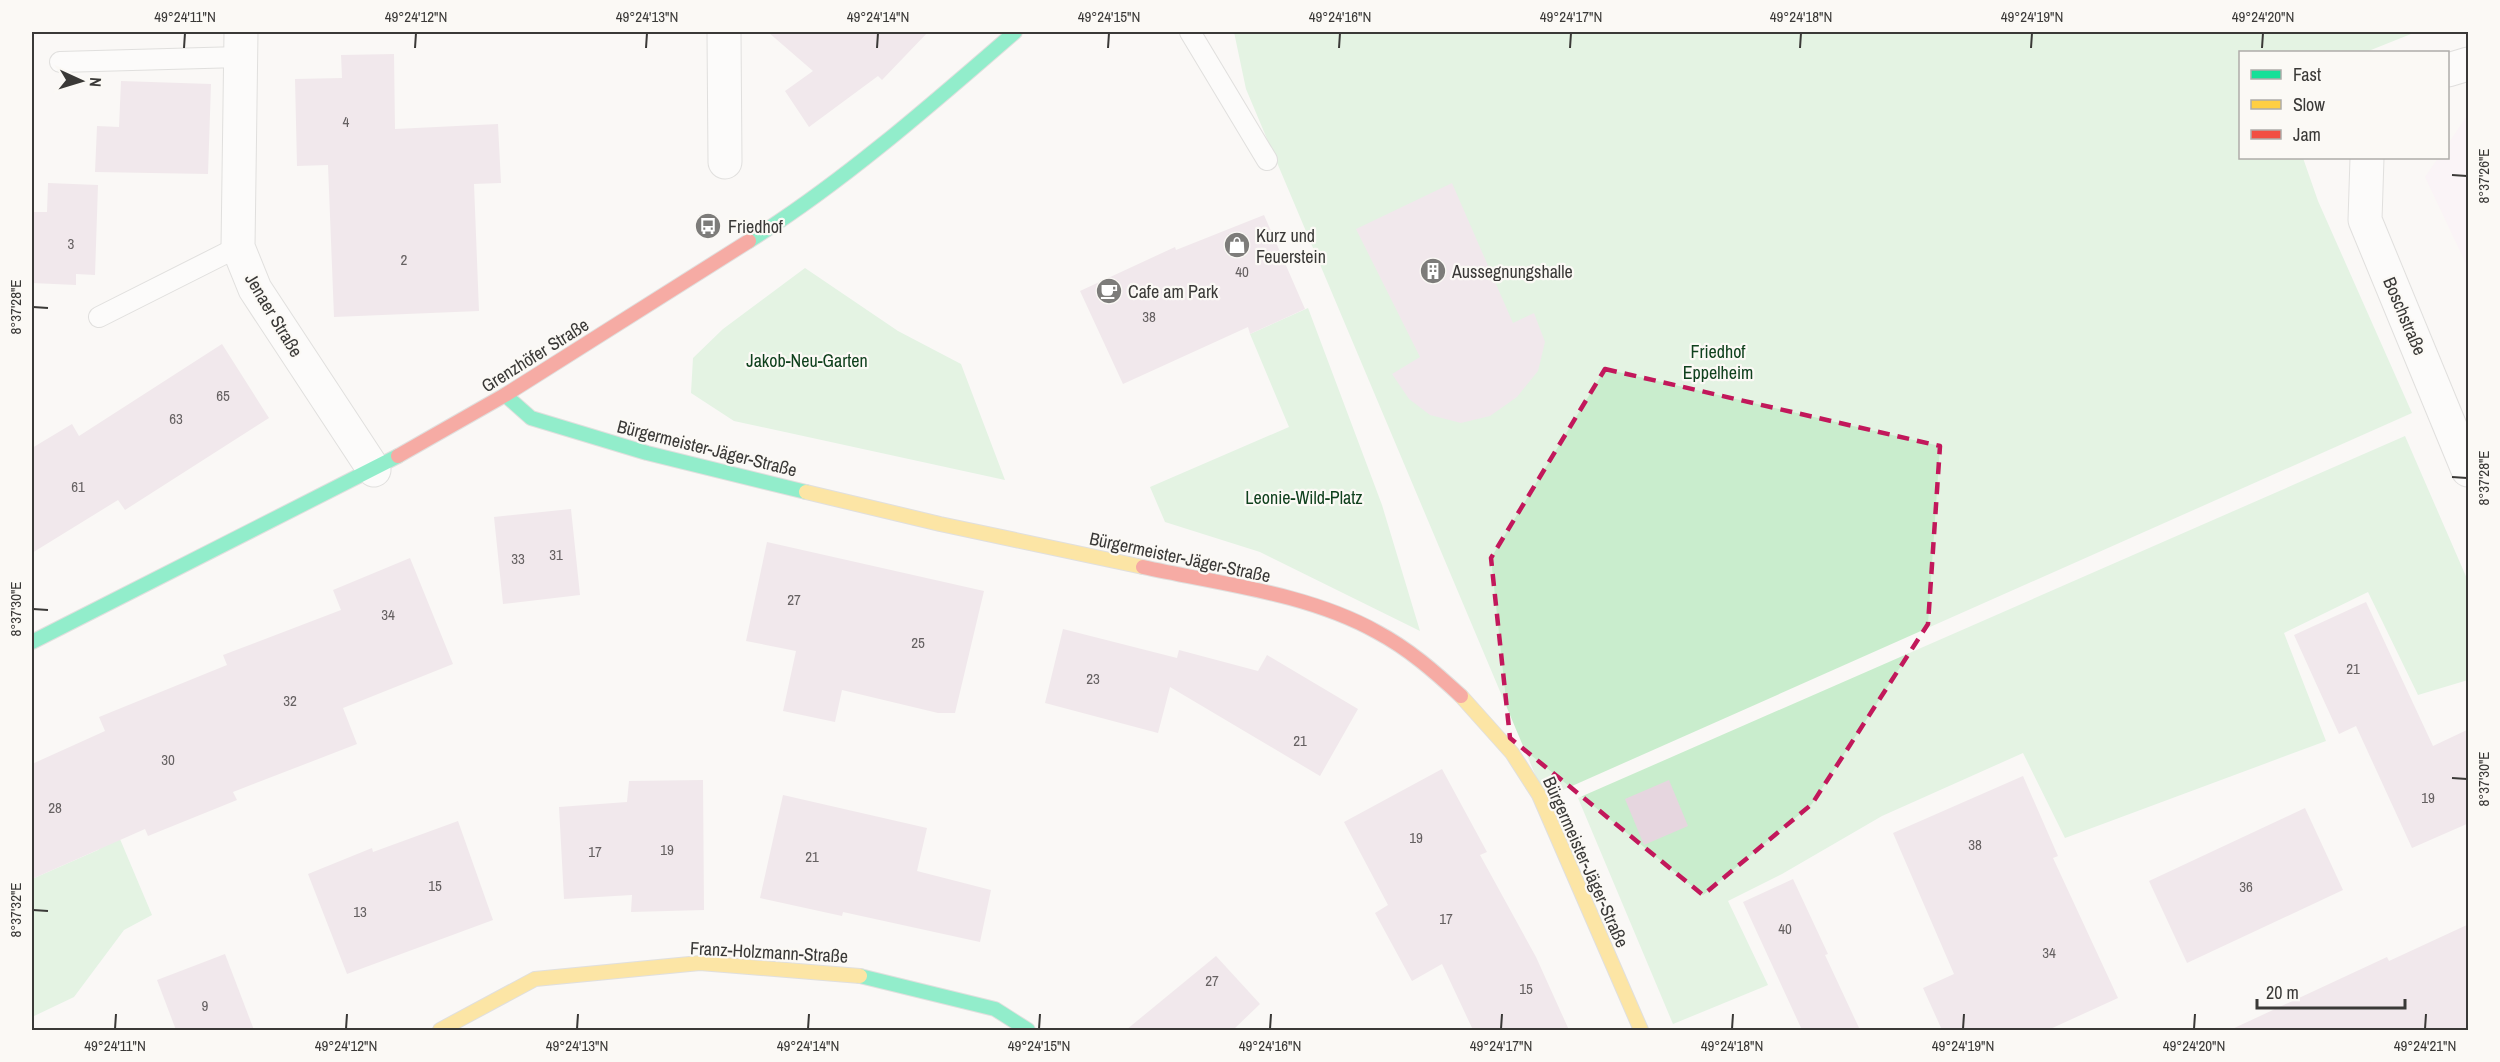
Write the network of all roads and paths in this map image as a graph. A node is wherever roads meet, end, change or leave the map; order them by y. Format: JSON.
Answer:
{"nodes":[{"id":1,"x":724,"y":32,"type":"edge"},
{"id":2,"x":1015,"y":32,"type":"edge"},
{"id":3,"x":1190,"y":32,"type":"edge"},
{"id":4,"x":240,"y":44,"type":"edge"},
{"id":5,"x":60,"y":62,"type":"dead end"},
{"id":6,"x":2469,"y":64,"type":"edge"},
{"id":7,"x":2449,"y":70,"type":"edge"},
{"id":8,"x":2367,"y":159,"type":"edge"},
{"id":9,"x":1267,"y":160,"type":"dead end"},
{"id":10,"x":725,"y":162,"type":"dead end"},
{"id":11,"x":238,"y":247,"type":"junction"},
{"id":12,"x":99,"y":317,"type":"dead end"},
{"id":13,"x":505,"y":396,"type":"junction"},
{"id":14,"x":374,"y":470,"type":"junction"},
{"id":15,"x":2469,"y":470,"type":"edge"},
{"id":16,"x":32,"y":642,"type":"edge"},
{"id":17,"x":440,"y":1030,"type":"edge"},
{"id":18,"x":1028,"y":1030,"type":"edge"},
{"id":19,"x":1641,"y":1030,"type":"edge"}],
"edges":[{"from":1,"to":10,"type":"street"},
{"from":2,"to":13,"type":"street","name":"Grenzhöfer Straße"},
{"from":3,"to":9,"type":"lane"},
{"from":4,"to":5,"type":"lane"},
{"from":4,"to":11,"type":"street","name":"Jenaer Straße"},
{"from":6,"to":7,"type":"street"},
{"from":8,"to":15,"type":"street","name":"Boschstraße"},
{"from":11,"to":12,"type":"lane"},
{"from":11,"to":14,"type":"street","name":"Jenaer Straße"},
{"from":13,"to":14,"type":"street","name":"Grenzhöfer Straße"},
{"from":13,"to":19,"type":"street","name":"Bürgermeister-Jäger-Straße"},
{"from":14,"to":16,"type":"street","name":"Grenzhöfer Straße"},
{"from":17,"to":18,"type":"street","name":"Franz-Holzmann-Straße"}]}
